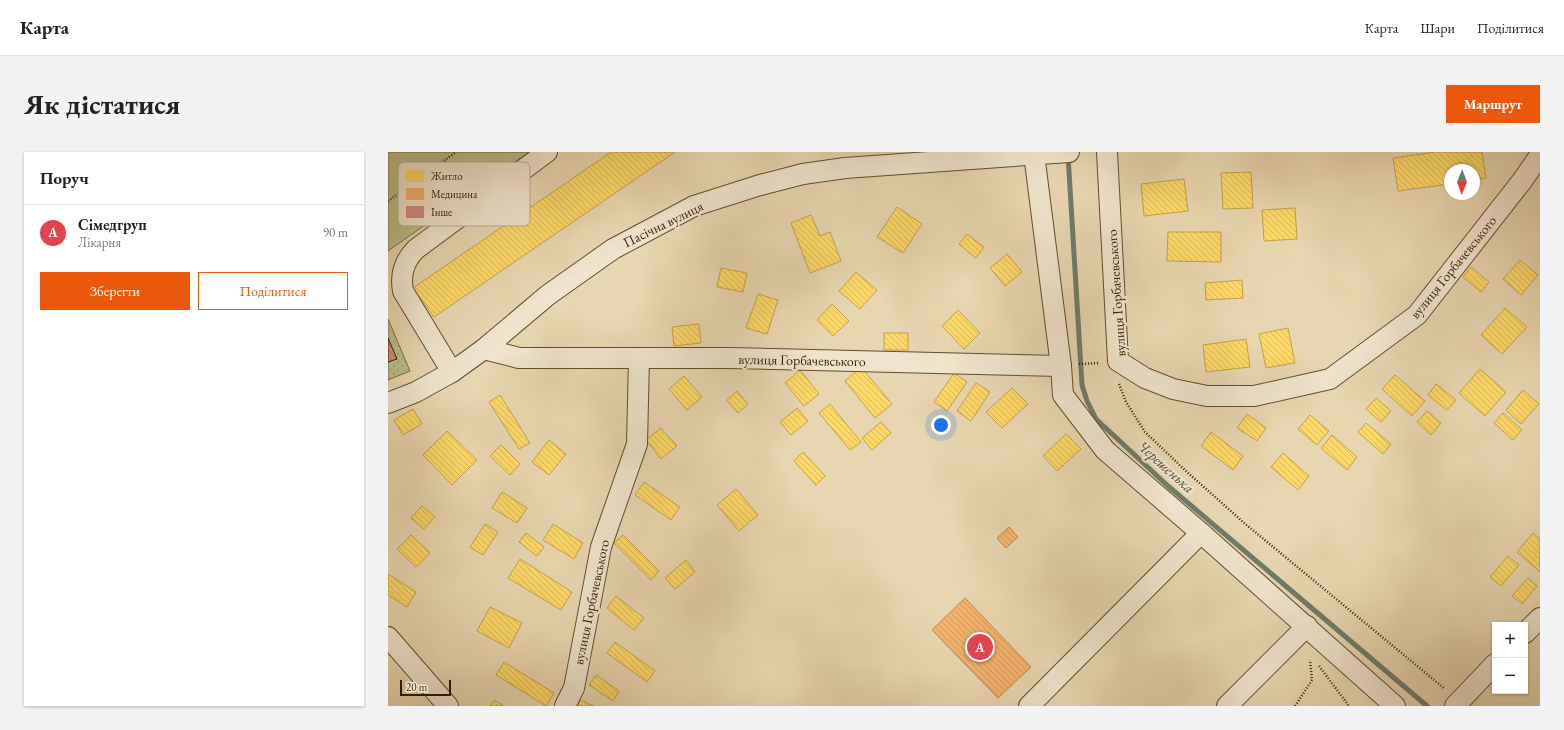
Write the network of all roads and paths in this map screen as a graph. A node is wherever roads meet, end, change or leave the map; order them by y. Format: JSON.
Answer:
{"nodes":[{"id":1,"x":456,"y":152,"type":"edge"},
{"id":2,"x":547,"y":152,"type":"edge"},
{"id":3,"x":1107,"y":152,"type":"edge"},
{"id":4,"x":1061,"y":153,"type":"edge"},
{"id":5,"x":1034,"y":154,"type":"junction"},
{"id":6,"x":1540,"y":155,"type":"edge"},
{"id":7,"x":842,"y":160,"type":"edge"},
{"id":8,"x":442,"y":162,"type":"edge"},
{"id":9,"x":530,"y":165,"type":"edge"},
{"id":10,"x":398,"y":194,"type":"edge"},
{"id":11,"x":388,"y":201,"type":"edge"},
{"id":12,"x":447,"y":226,"type":"edge"},
{"id":13,"x":484,"y":349,"type":"junction"},
{"id":14,"x":639,"y":358,"type":"junction"},
{"id":15,"x":1118,"y":361,"type":"junction"},
{"id":16,"x":1090,"y":363,"type":"dead end"},
{"id":17,"x":1060,"y":366,"type":"junction"},
{"id":18,"x":452,"y":372,"type":"junction"},
{"id":19,"x":388,"y":402,"type":"edge"},
{"id":20,"x":1202,"y":533,"type":"junction"},
{"id":21,"x":1540,"y":618,"type":"edge"},
{"id":22,"x":1307,"y":626,"type":"junction"},
{"id":23,"x":1528,"y":630,"type":"edge"},
{"id":24,"x":388,"y":637,"type":"edge"},
{"id":25,"x":1310,"y":660,"type":"dead end"},
{"id":26,"x":1318,"y":666,"type":"dead end"},
{"id":27,"x":1492,"y":667,"type":"edge"},
{"id":28,"x":1457,"y":703,"type":"edge"},
{"id":29,"x":1034,"y":705,"type":"edge"},
{"id":30,"x":448,"y":706,"type":"edge"},
{"id":31,"x":565,"y":706,"type":"edge"},
{"id":32,"x":1227,"y":706,"type":"edge"},
{"id":33,"x":1295,"y":706,"type":"edge"},
{"id":34,"x":1349,"y":706,"type":"edge"},
{"id":35,"x":1395,"y":706,"type":"edge"}],
"edges":[{"from":1,"to":8,"type":"path"},
{"from":2,"to":9,"type":"street"},
{"from":3,"to":15,"type":"street","name":"вулиця Горбачевського"},
{"from":4,"to":5,"type":"street","name":"Пасічна вулиця"},
{"from":5,"to":7,"type":"street","name":"Пасічна вулиця"},
{"from":5,"to":17,"type":"street"},
{"from":6,"to":15,"type":"street","name":"вулиця Горбачевського"},
{"from":7,"to":13,"type":"street","name":"Пасічна вулиця"},
{"from":10,"to":11,"type":"path"},
{"from":12,"to":18,"type":"street"},
{"from":13,"to":14,"type":"street","name":"вулиця Горбачевського"},
{"from":13,"to":18,"type":"street","name":"Пасічна вулиця"},
{"from":14,"to":17,"type":"street","name":"вулиця Горбачевського"},
{"from":14,"to":31,"type":"street","name":"вулиця Горбачевського"},
{"from":15,"to":16,"type":"path"},
{"from":15,"to":28,"type":"path"},
{"from":17,"to":20,"type":"street"},
{"from":18,"to":19,"type":"street","name":"Пасічна вулиця"},
{"from":20,"to":22,"type":"street"},
{"from":20,"to":29,"type":"street"},
{"from":21,"to":23,"type":"street"},
{"from":22,"to":32,"type":"street"},
{"from":22,"to":35,"type":"street"},
{"from":24,"to":30,"type":"street"},
{"from":25,"to":33,"type":"path"},
{"from":26,"to":34,"type":"path"},
{"from":27,"to":28,"type":"street"}]}
